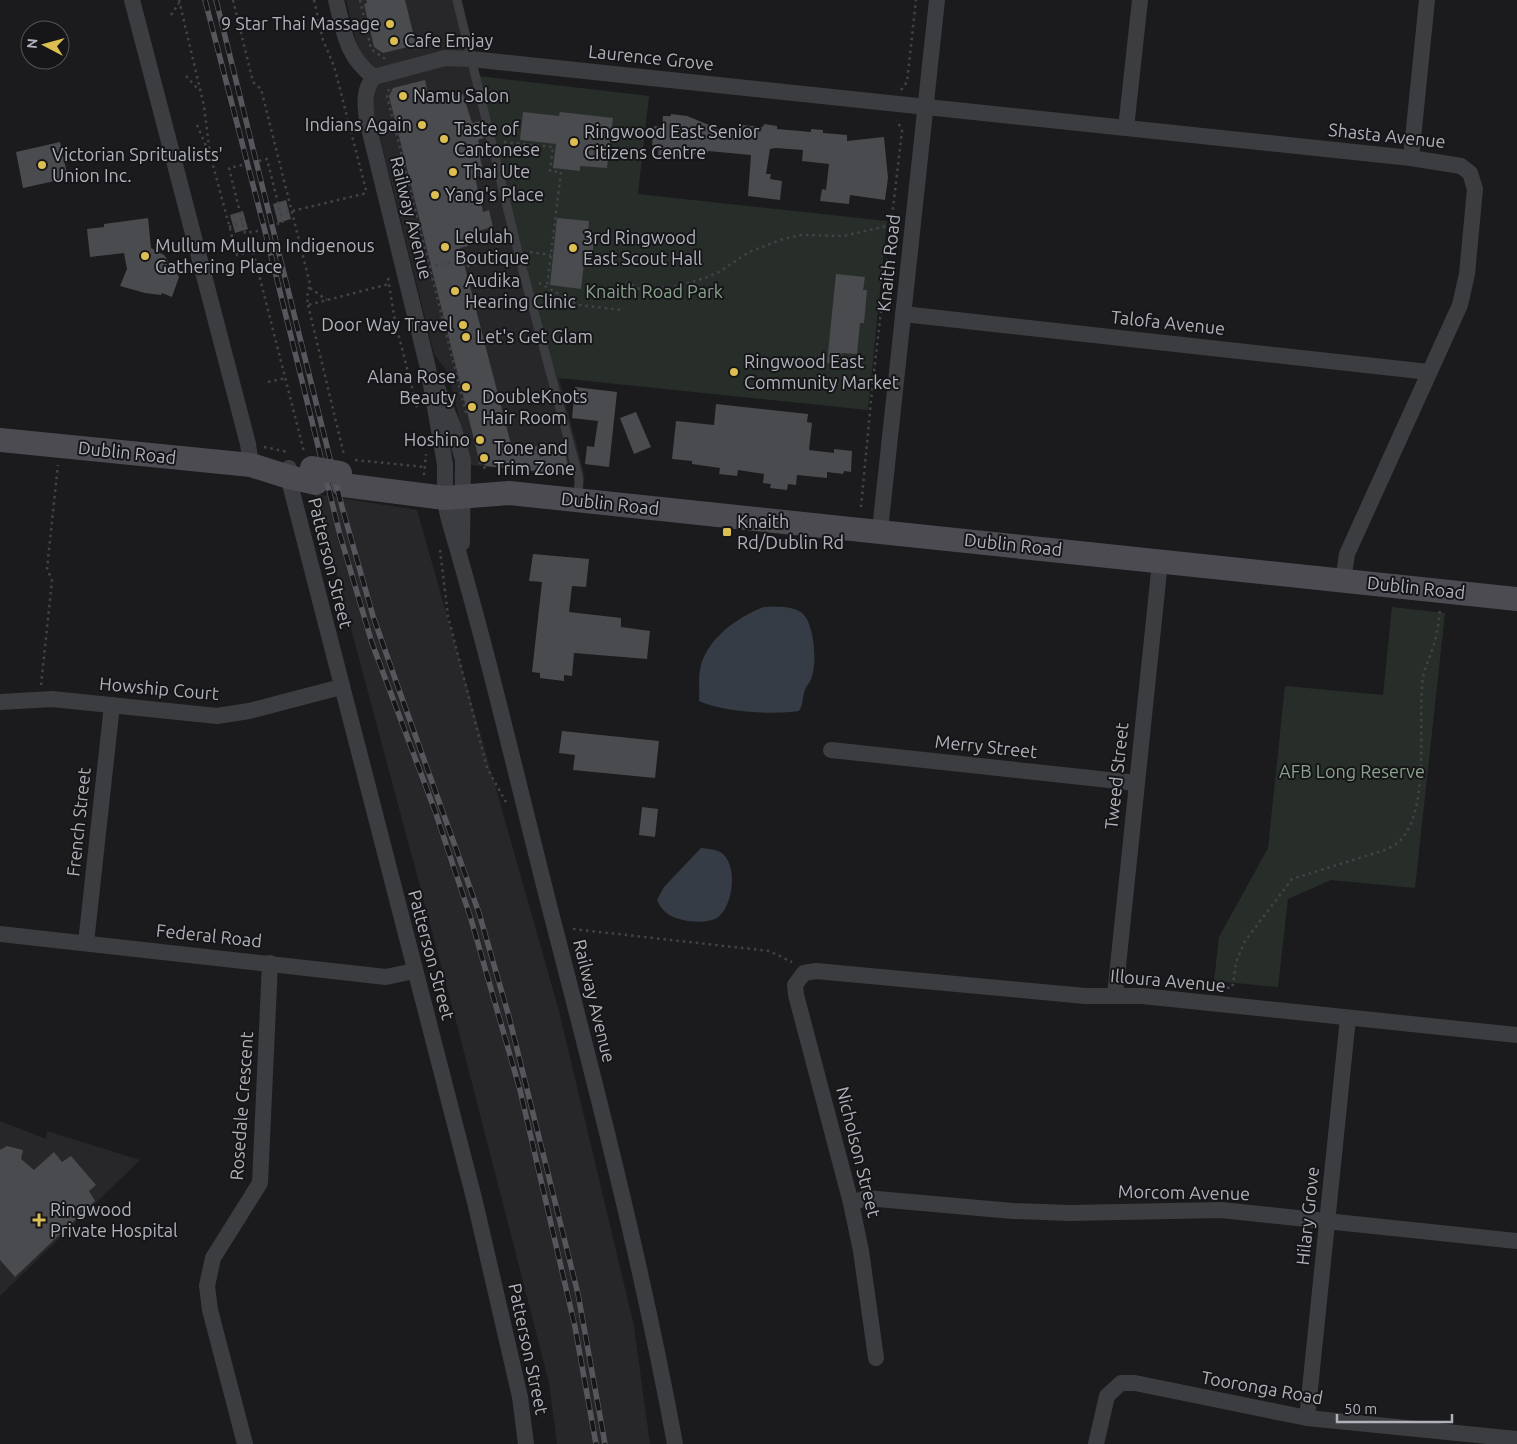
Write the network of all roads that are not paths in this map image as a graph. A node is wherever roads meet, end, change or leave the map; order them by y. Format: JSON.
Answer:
{"nodes":[{"id":1,"x":132,"y":0,"type":"edge"},
{"id":2,"x":336,"y":0,"type":"edge"},
{"id":3,"x":456,"y":0,"type":"edge"},
{"id":4,"x":937,"y":0,"type":"edge"},
{"id":5,"x":1140,"y":0,"type":"edge"},
{"id":6,"x":1428,"y":0,"type":"edge"},
{"id":7,"x":471,"y":59,"type":"junction"},
{"id":8,"x":374,"y":77,"type":"junction"},
{"id":9,"x":925,"y":107,"type":"junction"},
{"id":10,"x":1126,"y":128,"type":"junction"},
{"id":11,"x":1411,"y":158,"type":"junction"},
{"id":12,"x":903,"y":314,"type":"junction"},
{"id":13,"x":1428,"y":372,"type":"junction"},
{"id":14,"x":0,"y":440,"type":"edge"},
{"id":15,"x":251,"y":458,"type":"junction"},
{"id":16,"x":302,"y":470,"type":"junction"},
{"id":17,"x":454,"y":490,"type":"junction"},
{"id":18,"x":578,"y":500,"type":"junction"},
{"id":19,"x":880,"y":530,"type":"junction"},
{"id":20,"x":1160,"y":562,"type":"junction"},
{"id":21,"x":1344,"y":581,"type":"junction"},
{"id":22,"x":1517,"y":598,"type":"edge"},
{"id":23,"x":341,"y":687,"type":"junction"},
{"id":24,"x":0,"y":702,"type":"edge"},
{"id":25,"x":112,"y":705,"type":"junction"},
{"id":26,"x":831,"y":750,"type":"dead end"},
{"id":27,"x":1137,"y":783,"type":"junction"},
{"id":28,"x":0,"y":934,"type":"edge"},
{"id":29,"x":86,"y":943,"type":"junction"},
{"id":30,"x":270,"y":963,"type":"junction"},
{"id":31,"x":414,"y":971,"type":"junction"},
{"id":32,"x":816,"y":971,"type":"joint"},
{"id":33,"x":1115,"y":995,"type":"junction"},
{"id":34,"x":1348,"y":1018,"type":"junction"},
{"id":35,"x":1517,"y":1035,"type":"edge"},
{"id":36,"x":851,"y":1203,"type":"junction"},
{"id":37,"x":1328,"y":1221,"type":"junction"},
{"id":38,"x":1517,"y":1241,"type":"edge"},
{"id":39,"x":876,"y":1358,"type":"dead end"},
{"id":40,"x":1307,"y":1418,"type":"junction"},
{"id":41,"x":1517,"y":1439,"type":"edge"},
{"id":42,"x":245,"y":1444,"type":"edge"},
{"id":43,"x":526,"y":1444,"type":"edge"},
{"id":44,"x":675,"y":1444,"type":"edge"},
{"id":45,"x":1096,"y":1444,"type":"edge"}],
"edges":[{"from":1,"to":15,"type":"street"},
{"from":2,"to":8,"type":"street"},
{"from":3,"to":7,"type":"lane"},
{"from":4,"to":9,"type":"street","name":"Knaith Road"},
{"from":5,"to":10,"type":"street"},
{"from":6,"to":11,"type":"street"},
{"from":7,"to":8,"type":"street","name":"Laurence Grove"},
{"from":7,"to":9,"type":"street","name":"Laurence Grove"},
{"from":7,"to":18,"type":"lane"},
{"from":8,"to":17,"type":"street","name":"Railway Avenue"},
{"from":9,"to":10,"type":"street","name":"Shasta Avenue"},
{"from":9,"to":12,"type":"street","name":"Knaith Road"},
{"from":10,"to":11,"type":"street","name":"Shasta Avenue"},
{"from":11,"to":13,"type":"street","name":"Shasta Avenue"},
{"from":12,"to":13,"type":"street","name":"Talofa Avenue"},
{"from":12,"to":19,"type":"street","name":"Knaith Road"},
{"from":13,"to":21,"type":"street","name":"Shasta Avenue"},
{"from":14,"to":15,"type":"main road","name":"Dublin Road"},
{"from":15,"to":16,"type":"main road","name":"Dublin Road"},
{"from":16,"to":17,"type":"main road","name":"Dublin Road","bridge":true},
{"from":16,"to":23,"type":"street","name":"Patterson Street"},
{"from":17,"to":18,"type":"main road","name":"Dublin Road"},
{"from":17,"to":44,"type":"street","name":"Railway Avenue"},
{"from":18,"to":19,"type":"main road","name":"Dublin Road"},
{"from":19,"to":20,"type":"main road","name":"Dublin Road"},
{"from":20,"to":21,"type":"main road","name":"Dublin Road"},
{"from":20,"to":27,"type":"street","name":"Tweed Street"},
{"from":21,"to":22,"type":"main road","name":"Dublin Road"},
{"from":23,"to":25,"type":"street","name":"Howship Court"},
{"from":23,"to":31,"type":"street","name":"Patterson Street"},
{"from":24,"to":25,"type":"street","name":"Howship Court"},
{"from":25,"to":29,"type":"street","name":"French Street"},
{"from":26,"to":27,"type":"street","name":"Merry Street"},
{"from":27,"to":33,"type":"street","name":"Tweed Street"},
{"from":28,"to":29,"type":"street","name":"Federal Road"},
{"from":29,"to":30,"type":"street","name":"Federal Road"},
{"from":30,"to":31,"type":"street","name":"Federal Road"},
{"from":30,"to":42,"type":"street","name":"Rosedale Crescent"},
{"from":31,"to":43,"type":"street","name":"Patterson Street"},
{"from":32,"to":33,"type":"street","name":"Illoura Avenue"},
{"from":32,"to":36,"type":"street","name":"Nicholson Street"},
{"from":33,"to":34,"type":"street","name":"Illoura Avenue"},
{"from":34,"to":35,"type":"street","name":"Illoura Avenue"},
{"from":34,"to":37,"type":"street","name":"Hilary Grove"},
{"from":36,"to":37,"type":"street","name":"Morcom Avenue"},
{"from":36,"to":39,"type":"street","name":"Nicholson Street"},
{"from":37,"to":38,"type":"street","name":"Morcom Avenue"},
{"from":37,"to":40,"type":"street","name":"Hilary Grove"},
{"from":40,"to":41,"type":"street","name":"Tooronga Road"},
{"from":40,"to":45,"type":"street","name":"Tooronga Road"}]}
